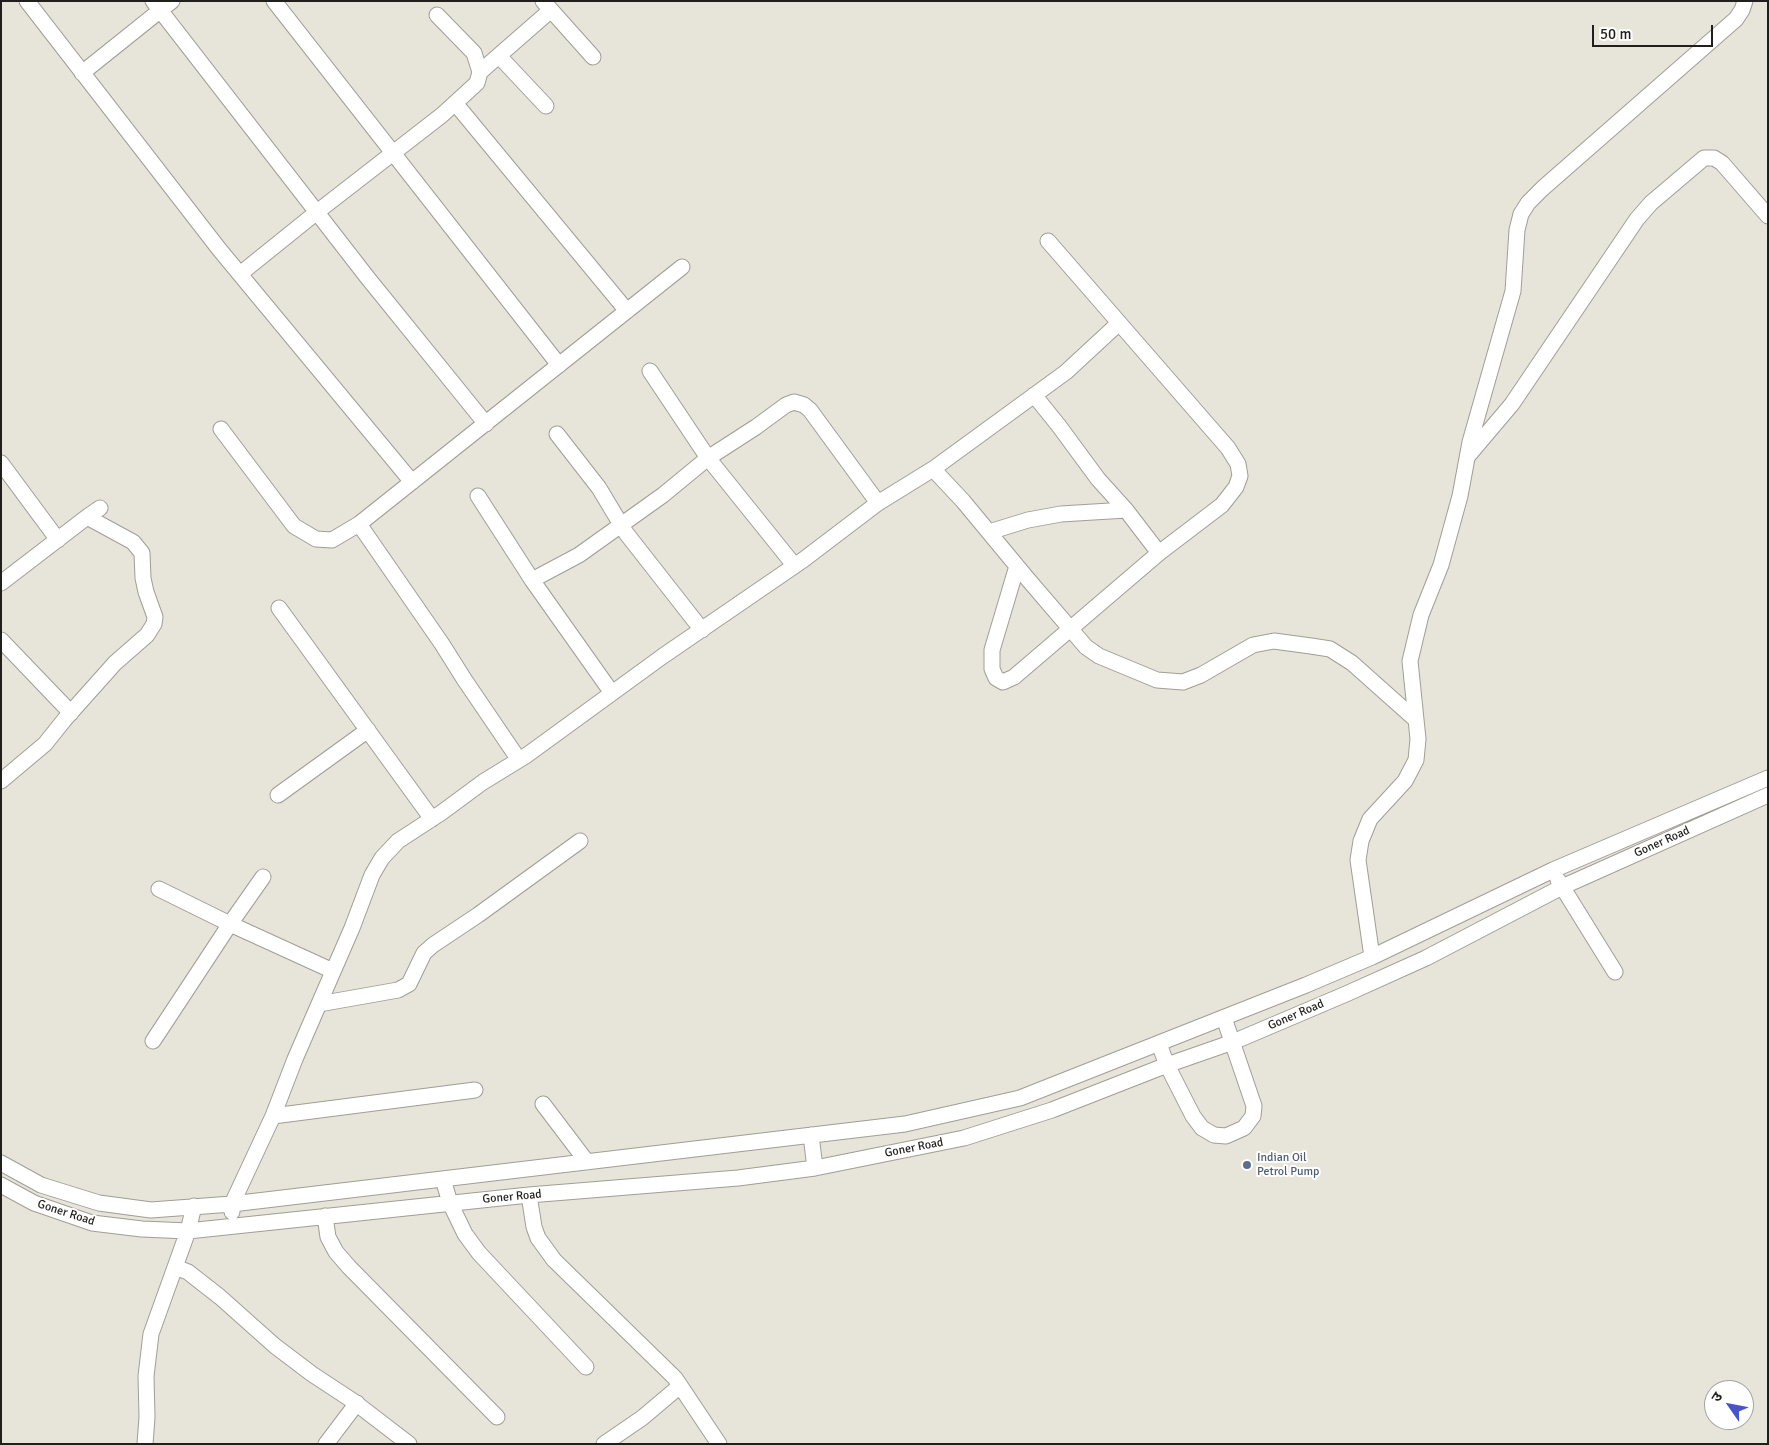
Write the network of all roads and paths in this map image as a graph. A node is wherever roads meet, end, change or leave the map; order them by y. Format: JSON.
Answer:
{"nodes":[{"id":1,"x":27,"y":1,"type":"edge"},
{"id":2,"x":274,"y":1,"type":"edge"},
{"id":3,"x":1745,"y":1,"type":"edge"},
{"id":4,"x":162,"y":4,"type":"edge"},
{"id":5,"x":547,"y":6,"type":"edge"},
{"id":6,"x":437,"y":15,"type":"dead end"},
{"id":7,"x":499,"y":56,"type":"junction"},
{"id":8,"x":593,"y":57,"type":"dead end"},
{"id":9,"x":480,"y":72,"type":"junction"},
{"id":10,"x":82,"y":73,"type":"junction"},
{"id":11,"x":455,"y":103,"type":"junction"},
{"id":12,"x":546,"y":106,"type":"dead end"},
{"id":13,"x":393,"y":153,"type":"junction"},
{"id":14,"x":317,"y":212,"type":"junction"},
{"id":15,"x":1768,"y":216,"type":"edge"},
{"id":16,"x":1048,"y":241,"type":"dead end"},
{"id":17,"x":682,"y":268,"type":"dead end"},
{"id":18,"x":240,"y":274,"type":"junction"},
{"id":19,"x":627,"y":311,"type":"junction"},
{"id":20,"x":1119,"y":323,"type":"junction"},
{"id":21,"x":559,"y":365,"type":"junction"},
{"id":22,"x":650,"y":371,"type":"dead end"},
{"id":23,"x":1034,"y":395,"type":"junction"},
{"id":24,"x":486,"y":424,"type":"junction"},
{"id":25,"x":221,"y":429,"type":"dead end"},
{"id":26,"x":557,"y":434,"type":"dead end"},
{"id":27,"x":1467,"y":457,"type":"junction"},
{"id":28,"x":708,"y":458,"type":"junction"},
{"id":29,"x":1,"y":463,"type":"edge"},
{"id":30,"x":933,"y":469,"type":"junction"},
{"id":31,"x":412,"y":482,"type":"junction"},
{"id":32,"x":478,"y":496,"type":"dead end"},
{"id":33,"x":878,"y":503,"type":"junction"},
{"id":34,"x":100,"y":508,"type":"dead end"},
{"id":35,"x":1126,"y":510,"type":"junction"},
{"id":36,"x":87,"y":518,"type":"junction"},
{"id":37,"x":359,"y":524,"type":"junction"},
{"id":38,"x":621,"y":525,"type":"junction"},
{"id":39,"x":989,"y":532,"type":"junction"},
{"id":40,"x":58,"y":540,"type":"junction"},
{"id":41,"x":1159,"y":553,"type":"junction"},
{"id":42,"x":794,"y":565,"type":"junction"},
{"id":43,"x":1017,"y":566,"type":"junction"},
{"id":44,"x":532,"y":580,"type":"junction"},
{"id":45,"x":1,"y":583,"type":"edge"},
{"id":46,"x":279,"y":608,"type":"dead end"},
{"id":47,"x":1070,"y":628,"type":"junction"},
{"id":48,"x":702,"y":630,"type":"junction"},
{"id":49,"x":1,"y":640,"type":"edge"},
{"id":50,"x":612,"y":693,"type":"junction"},
{"id":51,"x":70,"y":713,"type":"junction"},
{"id":52,"x":1416,"y":720,"type":"junction"},
{"id":53,"x":368,"y":730,"type":"junction"},
{"id":54,"x":519,"y":760,"type":"junction"},
{"id":55,"x":1768,"y":778,"type":"edge"},
{"id":56,"x":1,"y":781,"type":"edge"},
{"id":57,"x":1768,"y":795,"type":"edge"},
{"id":58,"x":278,"y":796,"type":"dead end"},
{"id":59,"x":432,"y":819,"type":"junction"},
{"id":60,"x":580,"y":841,"type":"dead end"},
{"id":61,"x":1552,"y":870,"type":"junction"},
{"id":62,"x":263,"y":877,"type":"dead end"},
{"id":63,"x":1562,"y":887,"type":"junction"},
{"id":64,"x":159,"y":889,"type":"dead end"},
{"id":65,"x":230,"y":924,"type":"junction"},
{"id":66,"x":1372,"y":957,"type":"junction"},
{"id":67,"x":333,"y":971,"type":"junction"},
{"id":68,"x":1615,"y":972,"type":"dead end"},
{"id":69,"x":319,"y":1004,"type":"junction"},
{"id":70,"x":1224,"y":1018,"type":"junction"},
{"id":71,"x":153,"y":1042,"type":"dead end"},
{"id":72,"x":1233,"y":1042,"type":"junction"},
{"id":73,"x":1159,"y":1044,"type":"junction"},
{"id":74,"x":1167,"y":1065,"type":"junction"},
{"id":75,"x":475,"y":1090,"type":"dead end"},
{"id":76,"x":543,"y":1104,"type":"dead end"},
{"id":77,"x":274,"y":1116,"type":"junction"},
{"id":78,"x":811,"y":1135,"type":"junction"},
{"id":79,"x":587,"y":1162,"type":"junction"},
{"id":80,"x":1,"y":1163,"type":"edge"},
{"id":81,"x":814,"y":1168,"type":"junction"},
{"id":82,"x":442,"y":1179,"type":"junction"},
{"id":83,"x":1,"y":1185,"type":"edge"},
{"id":84,"x":529,"y":1195,"type":"junction"},
{"id":85,"x":450,"y":1203,"type":"junction"},
{"id":86,"x":232,"y":1204,"type":"junction"},
{"id":87,"x":194,"y":1206,"type":"junction"},
{"id":88,"x":325,"y":1216,"type":"junction"},
{"id":89,"x":232,"y":1226,"type":"junction"},
{"id":90,"x":188,"y":1231,"type":"junction"},
{"id":91,"x":175,"y":1266,"type":"junction"},
{"id":92,"x":586,"y":1367,"type":"dead end"},
{"id":93,"x":680,"y":1386,"type":"junction"},
{"id":94,"x":357,"y":1403,"type":"junction"},
{"id":95,"x":497,"y":1417,"type":"dead end"},
{"id":96,"x":607,"y":1443,"type":"edge"},
{"id":97,"x":145,"y":1444,"type":"edge"},
{"id":98,"x":326,"y":1444,"type":"edge"},
{"id":99,"x":409,"y":1444,"type":"edge"},
{"id":100,"x":719,"y":1444,"type":"edge"}],
"edges":[{"from":1,"to":10,"type":"street"},
{"from":2,"to":13,"type":"street"},
{"from":3,"to":27,"type":"street"},
{"from":4,"to":10,"type":"street"},
{"from":4,"to":14,"type":"street"},
{"from":5,"to":7,"type":"street"},
{"from":5,"to":8,"type":"street"},
{"from":6,"to":9,"type":"street"},
{"from":7,"to":9,"type":"street"},
{"from":7,"to":12,"type":"street"},
{"from":9,"to":11,"type":"street"},
{"from":10,"to":18,"type":"street"},
{"from":11,"to":13,"type":"street"},
{"from":11,"to":19,"type":"street"},
{"from":13,"to":14,"type":"street"},
{"from":13,"to":21,"type":"street"},
{"from":14,"to":18,"type":"street"},
{"from":14,"to":24,"type":"street"},
{"from":15,"to":27,"type":"street"},
{"from":16,"to":20,"type":"street"},
{"from":17,"to":19,"type":"street"},
{"from":18,"to":31,"type":"street"},
{"from":19,"to":21,"type":"street"},
{"from":20,"to":23,"type":"street"},
{"from":20,"to":41,"type":"street"},
{"from":21,"to":24,"type":"street"},
{"from":22,"to":28,"type":"street"},
{"from":23,"to":30,"type":"street"},
{"from":23,"to":35,"type":"street"},
{"from":24,"to":31,"type":"street"},
{"from":25,"to":37,"type":"street"},
{"from":26,"to":38,"type":"street"},
{"from":27,"to":52,"type":"street"},
{"from":28,"to":33,"type":"street"},
{"from":28,"to":38,"type":"street"},
{"from":28,"to":42,"type":"street"},
{"from":29,"to":40,"type":"street"},
{"from":30,"to":33,"type":"street"},
{"from":30,"to":39,"type":"street"},
{"from":31,"to":37,"type":"street"},
{"from":32,"to":44,"type":"street"},
{"from":33,"to":42,"type":"street"},
{"from":34,"to":36,"type":"street"},
{"from":35,"to":39,"type":"street"},
{"from":35,"to":41,"type":"street"},
{"from":36,"to":40,"type":"street"},
{"from":36,"to":51,"type":"street"},
{"from":37,"to":54,"type":"street"},
{"from":38,"to":44,"type":"street"},
{"from":38,"to":48,"type":"street"},
{"from":39,"to":43,"type":"street"},
{"from":40,"to":45,"type":"street"},
{"from":41,"to":47,"type":"street"},
{"from":42,"to":48,"type":"street"},
{"from":43,"to":47,"type":"street"},
{"from":43,"to":47,"type":"street"},
{"from":44,"to":50,"type":"street"},
{"from":46,"to":53,"type":"street"},
{"from":47,"to":52,"type":"street"},
{"from":48,"to":50,"type":"street"},
{"from":49,"to":51,"type":"street"},
{"from":50,"to":54,"type":"street"},
{"from":51,"to":56,"type":"street"},
{"from":52,"to":66,"type":"street"},
{"from":53,"to":58,"type":"street"},
{"from":53,"to":59,"type":"street"},
{"from":54,"to":59,"type":"street"},
{"from":55,"to":61,"type":"street","name":"Goner Road"},
{"from":57,"to":63,"type":"street","name":"Goner Road"},
{"from":59,"to":67,"type":"street"},
{"from":60,"to":69,"type":"street"},
{"from":61,"to":63,"type":"street"},
{"from":61,"to":66,"type":"street","name":"Goner Road"},
{"from":62,"to":65,"type":"street"},
{"from":63,"to":68,"type":"street"},
{"from":63,"to":72,"type":"street","name":"Goner Road"},
{"from":64,"to":65,"type":"street"},
{"from":65,"to":67,"type":"street"},
{"from":65,"to":71,"type":"street"},
{"from":66,"to":70,"type":"street","name":"Goner Road"},
{"from":67,"to":69,"type":"street"},
{"from":69,"to":77,"type":"street"},
{"from":70,"to":72,"type":"street"},
{"from":70,"to":73,"type":"street","name":"Goner Road"},
{"from":72,"to":74,"type":"street","name":"Goner Road"},
{"from":72,"to":74,"type":"street"},
{"from":73,"to":74,"type":"street"},
{"from":73,"to":78,"type":"street","name":"Goner Road"},
{"from":74,"to":81,"type":"street","name":"Goner Road"},
{"from":75,"to":77,"type":"street"},
{"from":76,"to":79,"type":"street"},
{"from":77,"to":86,"type":"street"},
{"from":78,"to":79,"type":"street","name":"Goner Road"},
{"from":78,"to":81,"type":"street"},
{"from":79,"to":82,"type":"street","name":"Goner Road"},
{"from":80,"to":87,"type":"street","name":"Goner Road"},
{"from":81,"to":84,"type":"street","name":"Goner Road"},
{"from":82,"to":85,"type":"street"},
{"from":82,"to":86,"type":"street","name":"Goner Road"},
{"from":83,"to":90,"type":"street","name":"Goner Road"},
{"from":84,"to":85,"type":"street","name":"Goner Road"},
{"from":84,"to":93,"type":"street"},
{"from":85,"to":88,"type":"street","name":"Goner Road"},
{"from":85,"to":92,"type":"street"},
{"from":86,"to":87,"type":"street","name":"Goner Road"},
{"from":86,"to":89,"type":"street"},
{"from":87,"to":90,"type":"street"},
{"from":88,"to":89,"type":"street","name":"Goner Road"},
{"from":88,"to":95,"type":"street"},
{"from":89,"to":90,"type":"street","name":"Goner Road"},
{"from":90,"to":91,"type":"street"},
{"from":91,"to":94,"type":"street"},
{"from":91,"to":97,"type":"street"},
{"from":93,"to":96,"type":"street"},
{"from":93,"to":100,"type":"street"},
{"from":94,"to":98,"type":"street"},
{"from":94,"to":99,"type":"street"}]}
